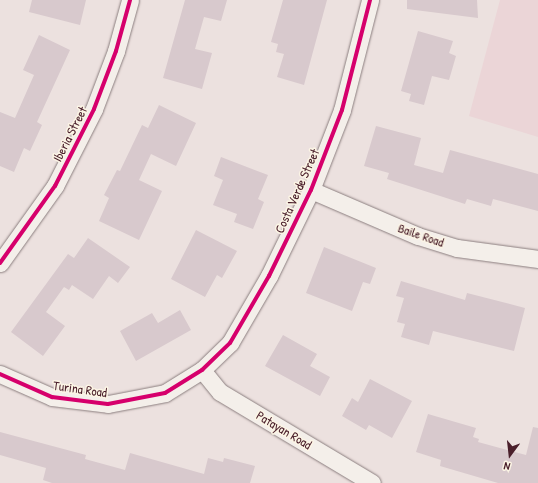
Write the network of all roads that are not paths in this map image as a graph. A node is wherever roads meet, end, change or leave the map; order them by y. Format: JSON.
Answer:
{"nodes":[{"id":1,"x":130,"y":0,"type":"edge"},
{"id":2,"x":370,"y":0,"type":"edge"},
{"id":3,"x":311,"y":190,"type":"junction"},
{"id":4,"x":538,"y":259,"type":"edge"},
{"id":5,"x":0,"y":263,"type":"edge"},
{"id":6,"x":202,"y":370,"type":"junction"},
{"id":7,"x":0,"y":374,"type":"edge"},
{"id":8,"x":370,"y":483,"type":"edge"}],
"edges":[{"from":1,"to":5,"type":"street","name":"Iberia Street"},
{"from":2,"to":3,"type":"street","name":"Costa Verde Street"},
{"from":3,"to":4,"type":"street","name":"Baile Road"},
{"from":3,"to":6,"type":"street","name":"Costa Verde Street"},
{"from":6,"to":7,"type":"street","name":"Turina Road"},
{"from":6,"to":8,"type":"street","name":"Patayan Road"}]}
